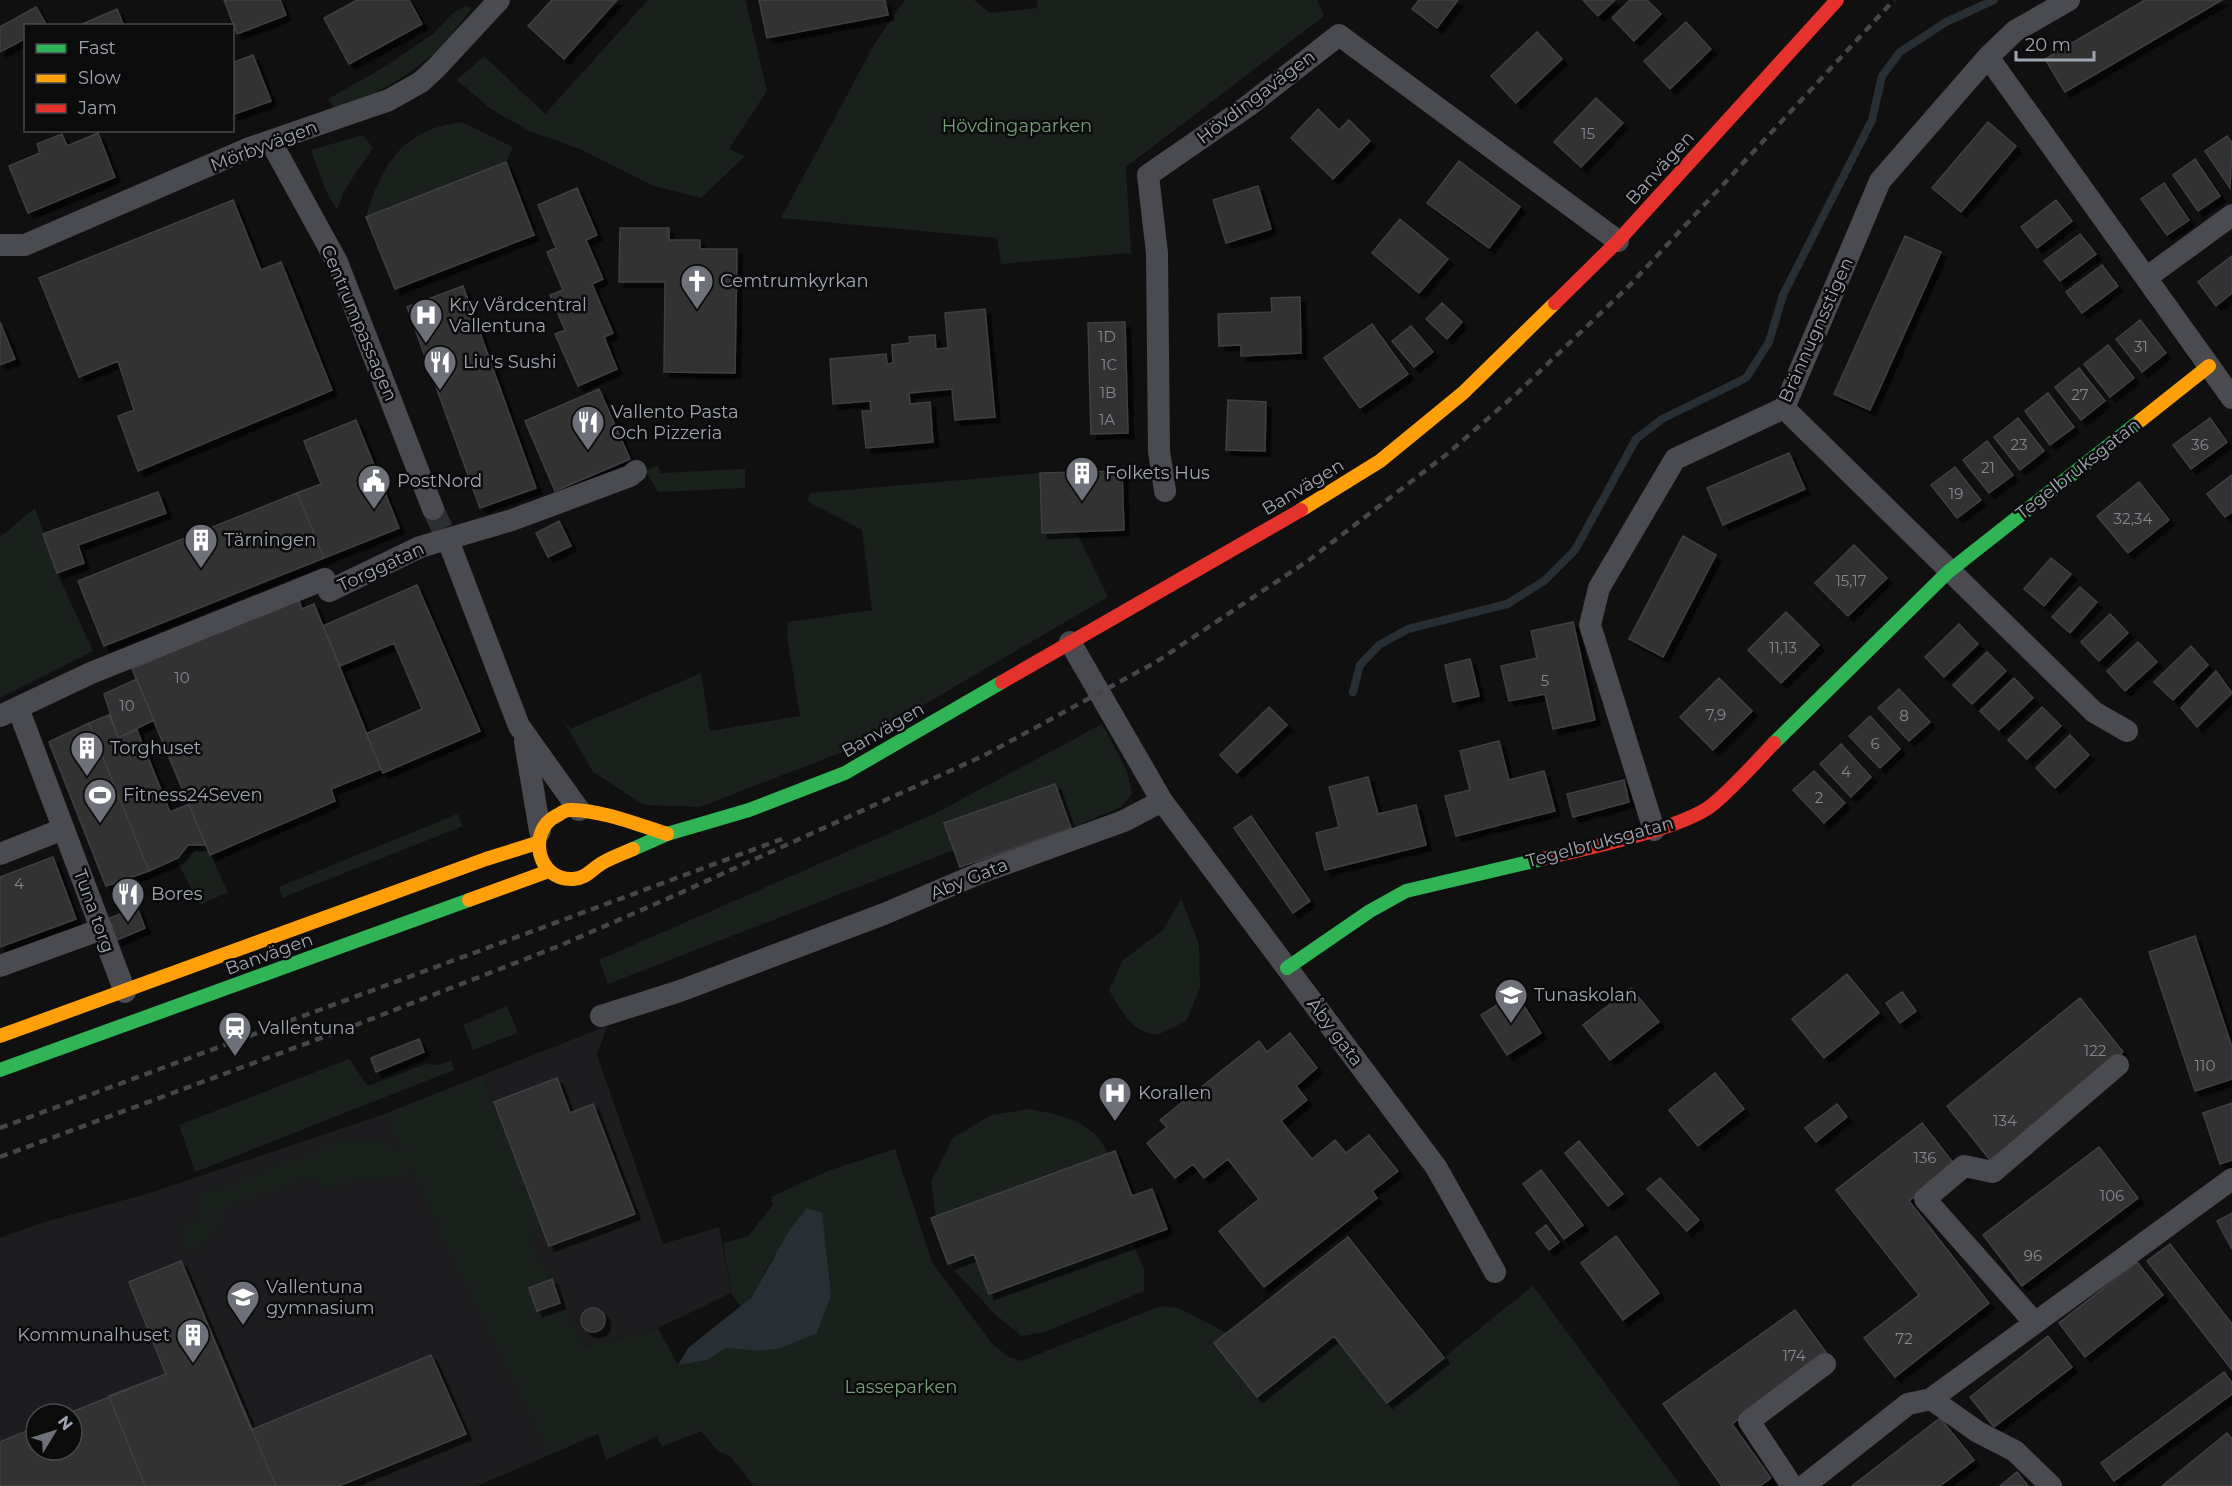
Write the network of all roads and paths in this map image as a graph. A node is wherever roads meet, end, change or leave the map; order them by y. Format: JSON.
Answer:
{"nodes":[{"id":1,"x":499,"y":0,"type":"edge"},
{"id":2,"x":1837,"y":0,"type":"edge"},
{"id":3,"x":2068,"y":0,"type":"edge"},
{"id":4,"x":1988,"y":57,"type":"junction"},
{"id":5,"x":271,"y":142,"type":"junction"},
{"id":6,"x":2232,"y":215,"type":"edge"},
{"id":7,"x":1618,"y":241,"type":"junction"},
{"id":8,"x":0,"y":245,"type":"edge"},
{"id":9,"x":2146,"y":278,"type":"junction"},
{"id":10,"x":2209,"y":366,"type":"junction"},
{"id":11,"x":2232,"y":398,"type":"edge"},
{"id":12,"x":1784,"y":408,"type":"junction"},
{"id":13,"x":636,"y":471,"type":"dead end"},
{"id":14,"x":1165,"y":491,"type":"dead end"},
{"id":15,"x":433,"y":509,"type":"tunnel mouth"},
{"id":16,"x":451,"y":548,"type":"tunnel mouth"},
{"id":17,"x":1948,"y":572,"type":"junction"},
{"id":18,"x":1070,"y":642,"type":"junction"},
{"id":19,"x":38,"y":698,"type":"joint"},
{"id":20,"x":9,"y":712,"type":"edge"},
{"id":21,"x":2127,"y":731,"type":"dead end"},
{"id":22,"x":525,"y":738,"type":"junction"},
{"id":23,"x":1162,"y":801,"type":"junction"},
{"id":24,"x":585,"y":813,"type":"junction"},
{"id":25,"x":63,"y":829,"type":"junction"},
{"id":26,"x":1654,"y":830,"type":"junction"},
{"id":27,"x":666,"y":834,"type":"junction"},
{"id":28,"x":538,"y":837,"type":"junction"},
{"id":29,"x":0,"y":855,"type":"edge"},
{"id":30,"x":601,"y":863,"type":"junction"},
{"id":31,"x":549,"y":871,"type":"junction"},
{"id":32,"x":102,"y":929,"type":"junction"},
{"id":33,"x":0,"y":966,"type":"edge"},
{"id":34,"x":1287,"y":968,"type":"junction"},
{"id":35,"x":125,"y":992,"type":"junction"},
{"id":36,"x":601,"y":1016,"type":"dead end"},
{"id":37,"x":0,"y":1036,"type":"edge"},
{"id":38,"x":2118,"y":1065,"type":"dead end"},
{"id":39,"x":0,"y":1070,"type":"edge"},
{"id":40,"x":2232,"y":1179,"type":"edge"},
{"id":41,"x":1495,"y":1272,"type":"dead end"},
{"id":42,"x":2035,"y":1323,"type":"junction"},
{"id":43,"x":1825,"y":1364,"type":"dead end"},
{"id":44,"x":1931,"y":1399,"type":"junction"},
{"id":45,"x":1792,"y":1486,"type":"edge"},
{"id":46,"x":1804,"y":1486,"type":"edge"},
{"id":47,"x":2051,"y":1486,"type":"edge"}],
"edges":[{"from":1,"to":5,"type":"street","name":"Mörbyvägen"},
{"from":2,"to":7,"type":"street","name":"Banvägen"},
{"from":3,"to":4,"type":"street","name":"Brännugnsstigen"},
{"from":4,"to":9,"type":"street"},
{"from":4,"to":12,"type":"street","name":"Brännugnsstigen"},
{"from":5,"to":8,"type":"street","name":"Mörbyvägen"},
{"from":5,"to":15,"type":"street","name":"Centrumpassagen"},
{"from":6,"to":9,"type":"street"},
{"from":7,"to":14,"type":"street","name":"Hövdingavägen"},
{"from":7,"to":18,"type":"street","name":"Banvägen"},
{"from":9,"to":10,"type":"street"},
{"from":10,"to":11,"type":"street"},
{"from":10,"to":17,"type":"street","name":"Tegelbruksgatan"},
{"from":12,"to":17,"type":"street"},
{"from":12,"to":26,"type":"street","name":"Brännugnsstigen"},
{"from":13,"to":19,"type":"street","name":"Torggatan"},
{"from":16,"to":22,"type":"street"},
{"from":17,"to":21,"type":"street"},
{"from":17,"to":26,"type":"street","name":"Tegelbruksgatan"},
{"from":18,"to":23,"type":"street"},
{"from":18,"to":27,"type":"street","name":"Banvägen"},
{"from":19,"to":20,"type":"street","name":"Tuna torg"},
{"from":20,"to":25,"type":"street","name":"Tuna torg"},
{"from":22,"to":24,"type":"street"},
{"from":22,"to":28,"type":"street"},
{"from":23,"to":34,"type":"street","name":"Åby gata"},
{"from":23,"to":36,"type":"street","name":"Aby Gata"},
{"from":24,"to":27,"type":"street","name":"Banvägen"},
{"from":24,"to":28,"type":"street","name":"Banvägen"},
{"from":24,"to":30,"type":"street"},
{"from":25,"to":29,"type":"street"},
{"from":25,"to":32,"type":"street","name":"Tuna torg"},
{"from":26,"to":34,"type":"street","name":"Tegelbruksgatan"},
{"from":27,"to":30,"type":"street","name":"Banvägen"},
{"from":28,"to":31,"type":"street"},
{"from":28,"to":35,"type":"street","name":"Banvägen"},
{"from":30,"to":31,"type":"street","name":"Banvägen"},
{"from":31,"to":39,"type":"street","name":"Banvägen"},
{"from":32,"to":33,"type":"street"},
{"from":32,"to":35,"type":"street","name":"Tuna torg"},
{"from":34,"to":41,"type":"street","name":"Åby gata"},
{"from":35,"to":37,"type":"street","name":"Banvägen"},
{"from":38,"to":42,"type":"street"},
{"from":40,"to":42,"type":"street"},
{"from":42,"to":44,"type":"street"},
{"from":43,"to":45,"type":"street"},
{"from":44,"to":46,"type":"street"},
{"from":44,"to":47,"type":"street"}]}
